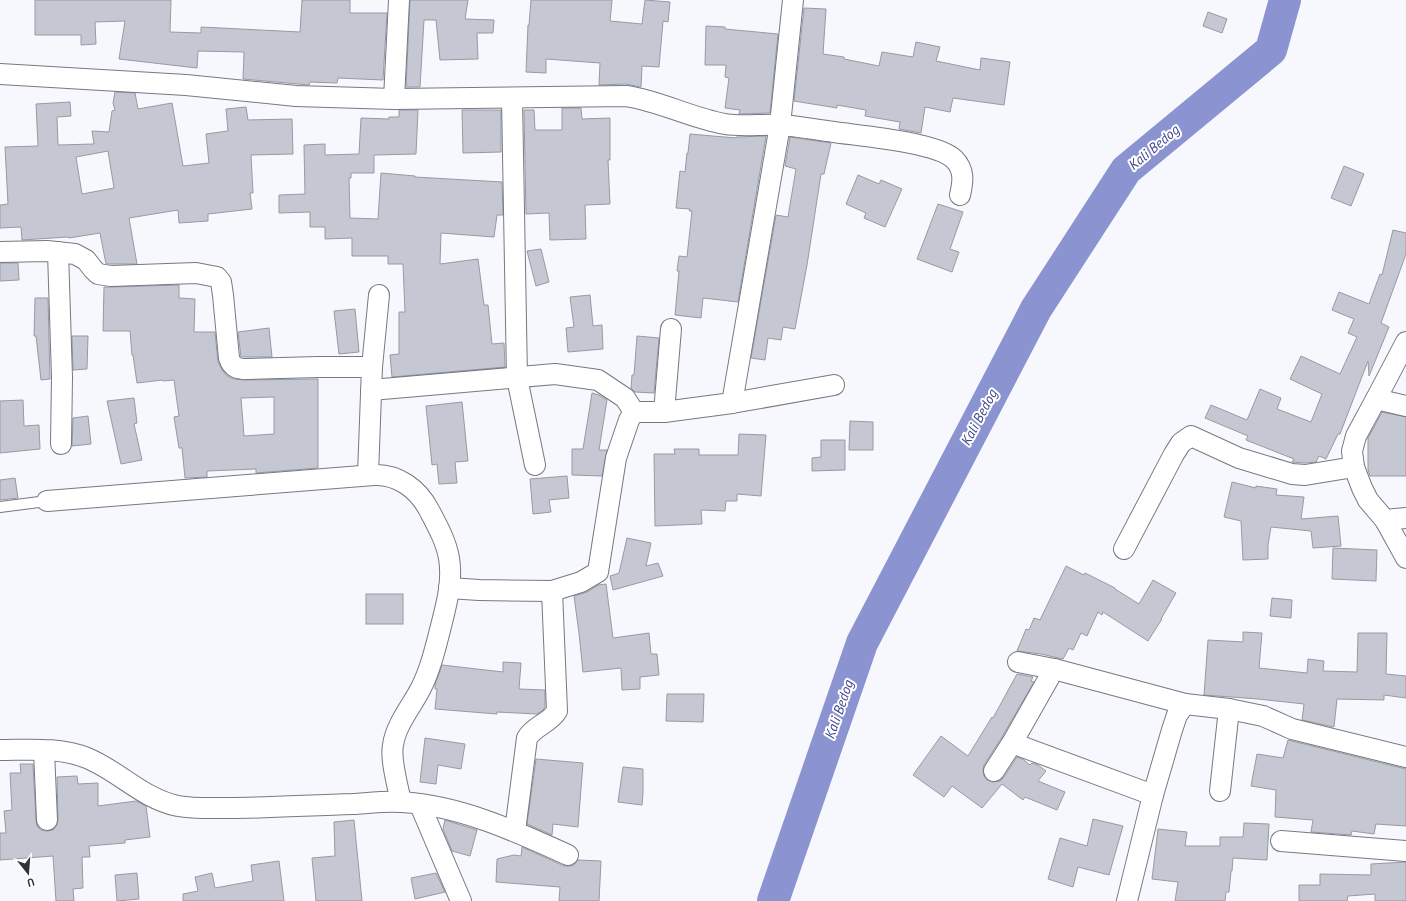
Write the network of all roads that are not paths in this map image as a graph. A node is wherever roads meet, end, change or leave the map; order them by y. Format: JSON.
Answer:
{"nodes":[{"id":1,"x":399,"y":0,"type":"edge"},
{"id":2,"x":793,"y":0,"type":"edge"},
{"id":3,"x":0,"y":74,"type":"edge"},
{"id":4,"x":512,"y":98,"type":"junction"},
{"id":5,"x":394,"y":99,"type":"junction"},
{"id":6,"x":780,"y":125,"type":"junction"},
{"id":7,"x":960,"y":195,"type":"dead end"},
{"id":8,"x":0,"y":252,"type":"edge"},
{"id":9,"x":58,"y":252,"type":"junction"},
{"id":10,"x":379,"y":295,"type":"dead end"},
{"id":11,"x":671,"y":329,"type":"dead end"},
{"id":12,"x":1406,"y":342,"type":"edge"},
{"id":13,"x":372,"y":367,"type":"junction"},
{"id":14,"x":517,"y":378,"type":"junction"},
{"id":15,"x":834,"y":385,"type":"dead end"},
{"id":16,"x":371,"y":390,"type":"junction"},
{"id":17,"x":1376,"y":400,"type":"junction"},
{"id":18,"x":732,"y":403,"type":"junction"},
{"id":19,"x":1406,"y":406,"type":"edge"},
{"id":20,"x":634,"y":412,"type":"junction"},
{"id":21,"x":664,"y":412,"type":"junction"},
{"id":22,"x":61,"y":444,"type":"dead end"},
{"id":23,"x":535,"y":465,"type":"dead end"},
{"id":24,"x":1354,"y":467,"type":"junction"},
{"id":25,"x":368,"y":475,"type":"junction"},
{"id":26,"x":47,"y":501,"type":"joint"},
{"id":27,"x":0,"y":508,"type":"edge"},
{"id":28,"x":1406,"y":518,"type":"edge"},
{"id":29,"x":1385,"y":520,"type":"junction"},
{"id":30,"x":1124,"y":549,"type":"dead end"},
{"id":31,"x":1406,"y":558,"type":"edge"},
{"id":32,"x":450,"y":588,"type":"junction"},
{"id":33,"x":552,"y":590,"type":"junction"},
{"id":34,"x":1018,"y":662,"type":"dead end"},
{"id":35,"x":1054,"y":669,"type":"junction"},
{"id":36,"x":1185,"y":704,"type":"junction"},
{"id":37,"x":1229,"y":709,"type":"junction"},
{"id":38,"x":1012,"y":743,"type":"junction"},
{"id":39,"x":0,"y":750,"type":"edge"},
{"id":40,"x":44,"y":751,"type":"junction"},
{"id":41,"x":1406,"y":758,"type":"edge"},
{"id":42,"x":994,"y":771,"type":"dead end"},
{"id":43,"x":1220,"y":791,"type":"dead end"},
{"id":44,"x":1153,"y":795,"type":"junction"},
{"id":45,"x":411,"y":803,"type":"junction"},
{"id":46,"x":47,"y":820,"type":"dead end"},
{"id":47,"x":515,"y":831,"type":"junction"},
{"id":48,"x":1281,"y":841,"type":"dead end"},
{"id":49,"x":1406,"y":851,"type":"edge"},
{"id":50,"x":568,"y":855,"type":"dead end"},
{"id":51,"x":461,"y":901,"type":"edge"},
{"id":52,"x":1127,"y":901,"type":"edge"}],
"edges":[{"from":1,"to":5,"type":"street"},
{"from":2,"to":6,"type":"street"},
{"from":3,"to":5,"type":"street"},
{"from":4,"to":5,"type":"street"},
{"from":4,"to":6,"type":"street"},
{"from":4,"to":14,"type":"street"},
{"from":6,"to":7,"type":"street"},
{"from":6,"to":18,"type":"street"},
{"from":8,"to":9,"type":"street"},
{"from":9,"to":13,"type":"street"},
{"from":9,"to":22,"type":"street"},
{"from":10,"to":13,"type":"street"},
{"from":11,"to":21,"type":"street"},
{"from":12,"to":17,"type":"street"},
{"from":13,"to":16,"type":"street"},
{"from":14,"to":16,"type":"street"},
{"from":14,"to":20,"type":"street"},
{"from":14,"to":23,"type":"street"},
{"from":15,"to":18,"type":"street"},
{"from":16,"to":25,"type":"street"},
{"from":17,"to":19,"type":"street"},
{"from":17,"to":24,"type":"street"},
{"from":18,"to":21,"type":"street"},
{"from":20,"to":21,"type":"street"},
{"from":20,"to":33,"type":"street"},
{"from":24,"to":29,"type":"street"},
{"from":24,"to":30,"type":"street"},
{"from":25,"to":26,"type":"street"},
{"from":25,"to":32,"type":"street"},
{"from":26,"to":27,"type":"lane"},
{"from":28,"to":29,"type":"street"},
{"from":29,"to":31,"type":"street"},
{"from":32,"to":33,"type":"street"},
{"from":32,"to":45,"type":"street"},
{"from":33,"to":47,"type":"street"},
{"from":34,"to":35,"type":"street"},
{"from":35,"to":36,"type":"street"},
{"from":35,"to":38,"type":"street"},
{"from":36,"to":37,"type":"street"},
{"from":36,"to":44,"type":"street"},
{"from":37,"to":41,"type":"street"},
{"from":37,"to":43,"type":"street"},
{"from":38,"to":42,"type":"street"},
{"from":38,"to":44,"type":"street"},
{"from":39,"to":40,"type":"street"},
{"from":40,"to":45,"type":"street"},
{"from":40,"to":46,"type":"street"},
{"from":44,"to":52,"type":"street"},
{"from":45,"to":47,"type":"street"},
{"from":45,"to":51,"type":"street"},
{"from":47,"to":50,"type":"street"},
{"from":48,"to":49,"type":"street"}]}
